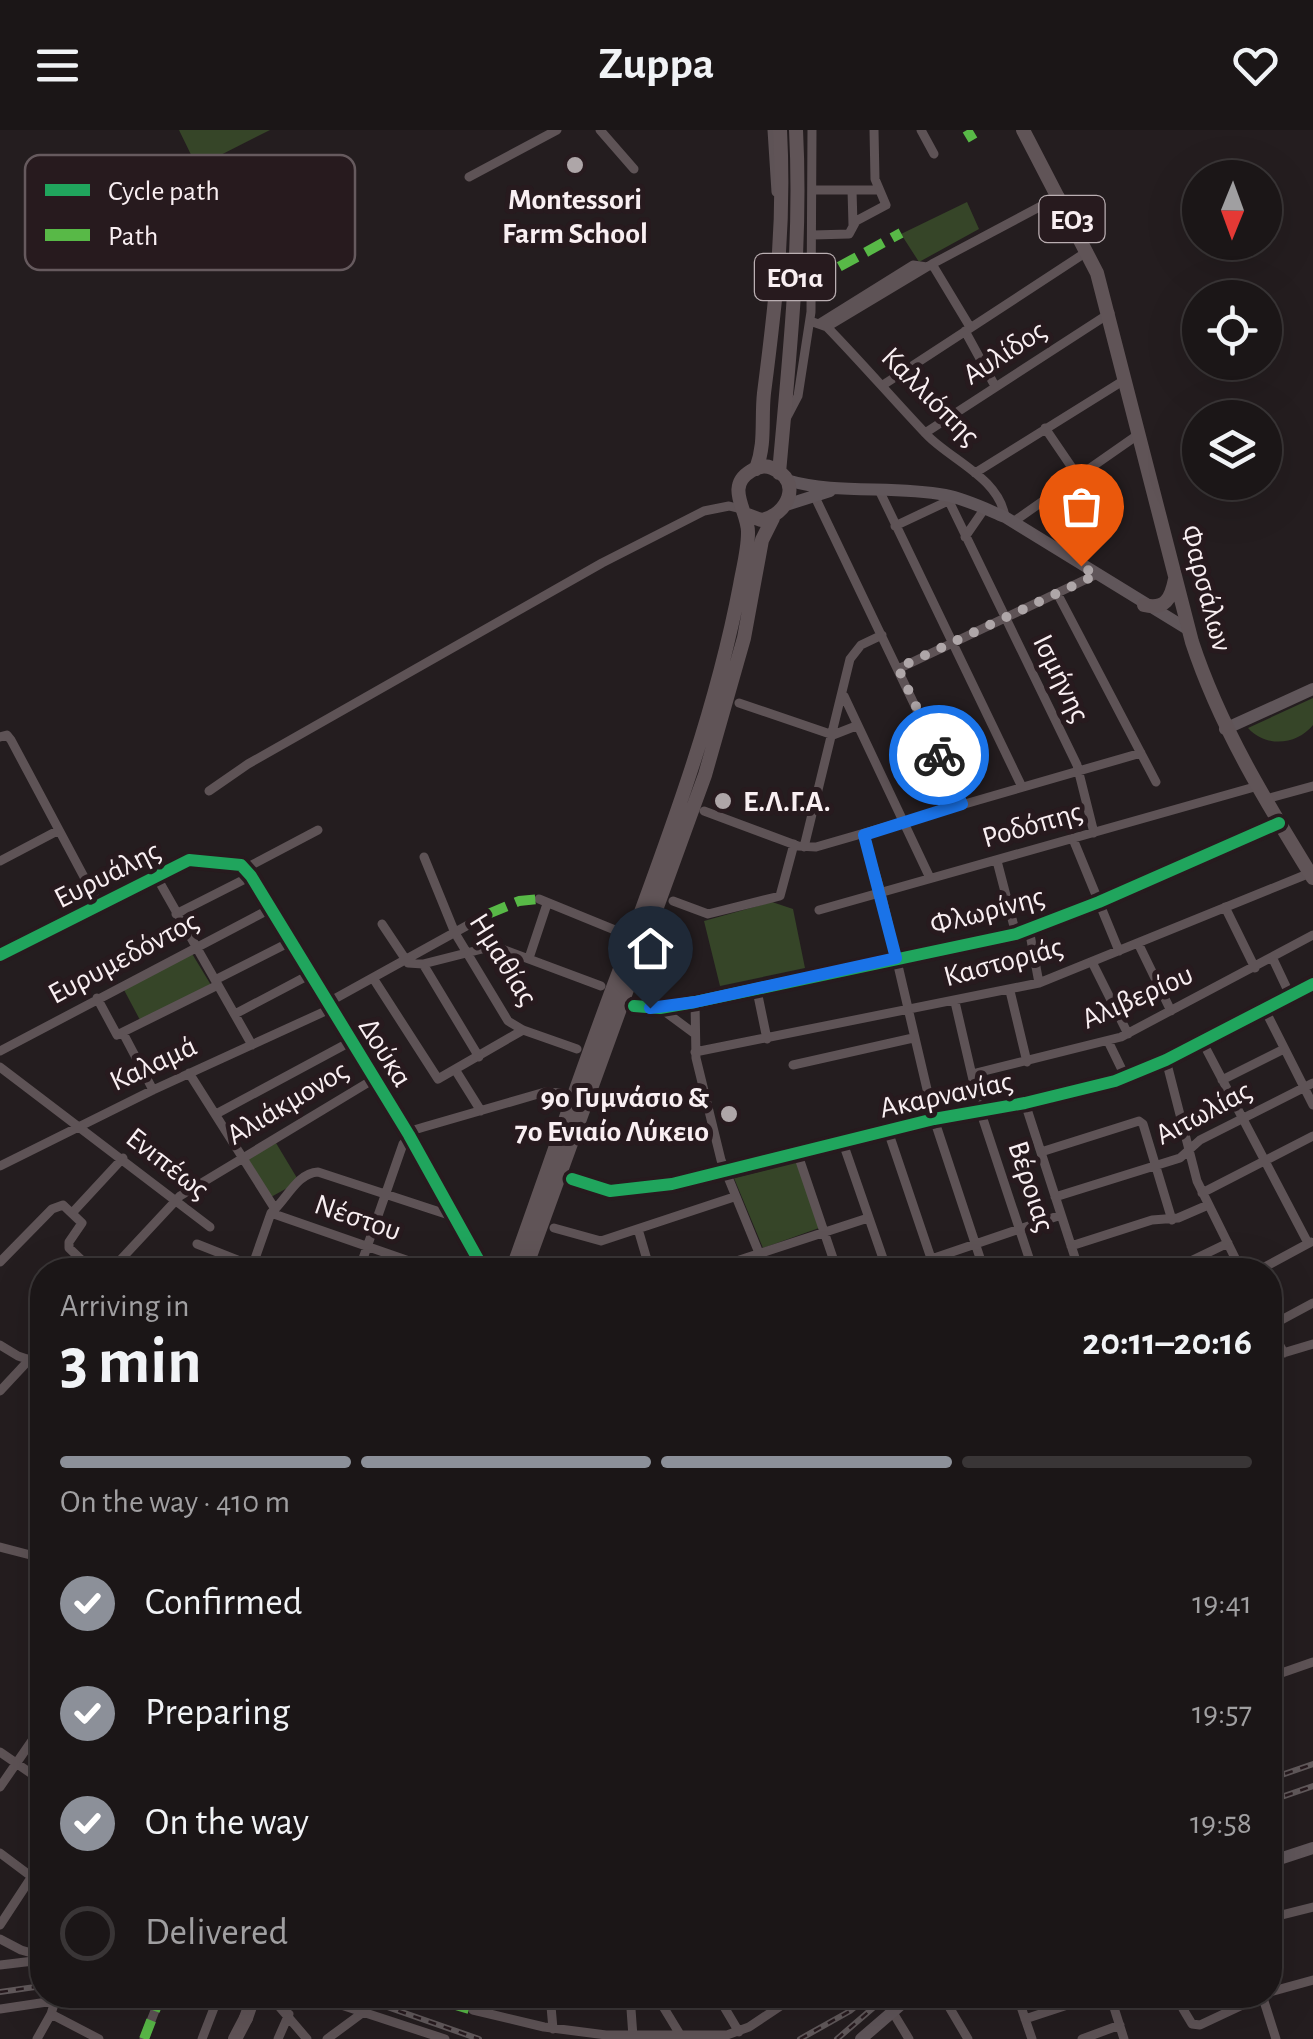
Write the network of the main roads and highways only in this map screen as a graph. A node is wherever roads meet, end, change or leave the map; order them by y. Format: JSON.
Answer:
{"nodes":[{"id":1,"x":780,"y":130,"type":"edge"},
{"id":2,"x":796,"y":130,"type":"edge"},
{"id":3,"x":1023,"y":130,"type":"edge"},
{"id":4,"x":756,"y":469,"type":"junction"},
{"id":5,"x":783,"y":477,"type":"junction"},
{"id":6,"x":837,"y":489,"type":"junction"},
{"id":7,"x":786,"y":506,"type":"junction"},
{"id":8,"x":743,"y":512,"type":"junction"},
{"id":9,"x":773,"y":518,"type":"junction"},
{"id":10,"x":1176,"y":579,"type":"junction"},
{"id":11,"x":1144,"y":606,"type":"junction"},
{"id":12,"x":1189,"y":630,"type":"junction"},
{"id":13,"x":1313,"y":689,"type":"edge"},
{"id":14,"x":1225,"y":729,"type":"junction"},
{"id":15,"x":1312,"y":876,"type":"edge"},
{"id":16,"x":516,"y":1258,"type":"edge"},
{"id":17,"x":530,"y":1258,"type":"edge"},
{"id":18,"x":1313,"y":1848,"type":"edge"},
{"id":19,"x":1282,"y":1858,"type":"edge"},
{"id":20,"x":249,"y":2008,"type":"edge"},
{"id":21,"x":896,"y":2008,"type":"edge"},
{"id":22,"x":876,"y":2033,"type":"edge"},
{"id":23,"x":238,"y":2039,"type":"edge"},
{"id":24,"x":861,"y":2039,"type":"edge"}],
"edges":[{"from":1,"to":4,"type":"main road","number":"ΕΟ1α"},
{"from":2,"to":5,"type":"main road","number":"ΕΟ1α"},
{"from":3,"to":10,"type":"main road","name":"Φαρσάλων","number":"ΕΟ3"},
{"from":4,"to":5,"type":"main road"},
{"from":4,"to":8,"type":"main road"},
{"from":5,"to":6,"type":"main road"},
{"from":5,"to":7,"type":"main road","number":"ΕΟ1α"},
{"from":6,"to":7,"type":"main road"},
{"from":6,"to":11,"type":"main road"},
{"from":7,"to":9,"type":"main road"},
{"from":8,"to":9,"type":"main road"},
{"from":8,"to":16,"type":"main road"},
{"from":9,"to":17,"type":"main road"},
{"from":10,"to":11,"type":"main road"},
{"from":10,"to":12,"type":"main road","name":"Φαρσάλων","number":"ΕΟ3"},
{"from":11,"to":12,"type":"main road"},
{"from":12,"to":14,"type":"main road","name":"Φαρσάλων","number":"ΕΟ3"},
{"from":13,"to":14,"type":"main road"},
{"from":14,"to":15,"type":"main road","name":"Φαρσάλων","number":"ΕΟ3"},
{"from":18,"to":19,"type":"main road"},
{"from":20,"to":23,"type":"main road","bridge":true},
{"from":21,"to":22,"type":"main road"},
{"from":22,"to":24,"type":"main road"}]}
